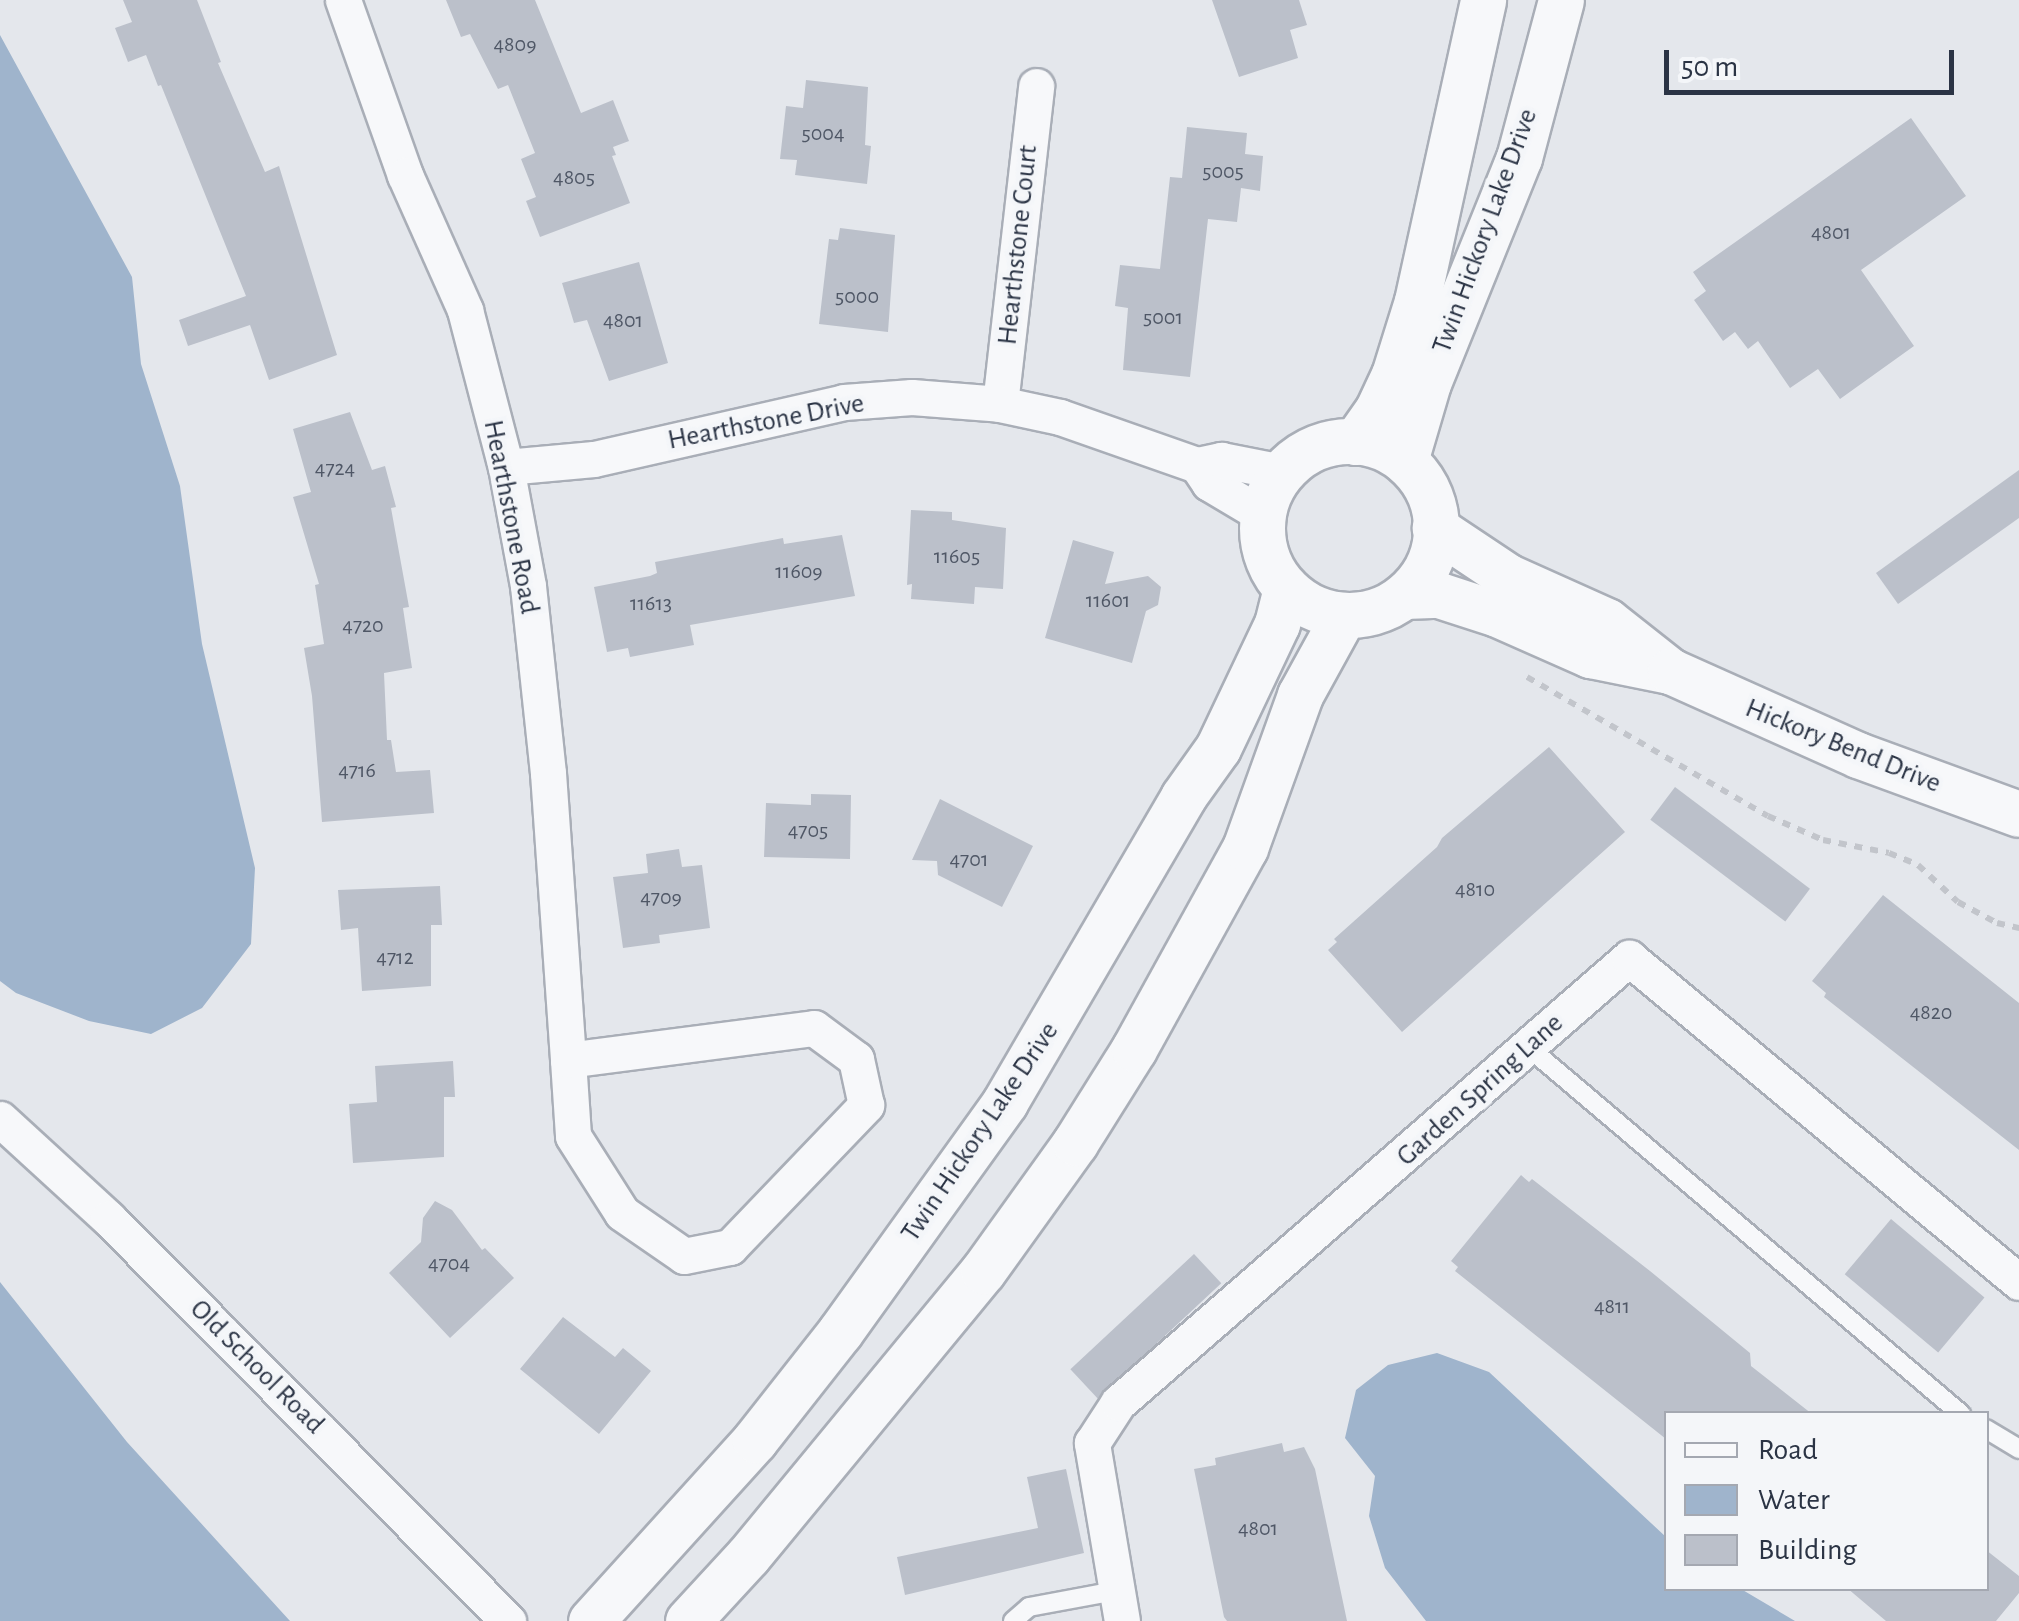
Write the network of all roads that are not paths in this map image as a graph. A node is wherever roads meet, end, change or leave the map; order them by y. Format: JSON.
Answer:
{"nodes":[{"id":1,"x":343,"y":0,"type":"edge"},
{"id":2,"x":1482,"y":0,"type":"edge"},
{"id":3,"x":1561,"y":0,"type":"edge"},
{"id":4,"x":1036,"y":86,"type":"dead end"},
{"id":5,"x":1000,"y":404,"type":"junction"},
{"id":6,"x":1355,"y":442,"type":"junction"},
{"id":7,"x":1405,"y":461,"type":"junction"},
{"id":8,"x":1197,"y":465,"type":"junction"},
{"id":9,"x":506,"y":467,"type":"junction"},
{"id":10,"x":1282,"y":472,"type":"junction"},
{"id":11,"x":1264,"y":516,"type":"junction"},
{"id":12,"x":1436,"y":528,"type":"junction"},
{"id":13,"x":1286,"y":588,"type":"junction"},
{"id":14,"x":1404,"y":596,"type":"junction"},
{"id":15,"x":1344,"y":615,"type":"junction"},
{"id":16,"x":1670,"y":671,"type":"junction"},
{"id":17,"x":2019,"y":814,"type":"edge"},
{"id":18,"x":1528,"y":1047,"type":"junction"},
{"id":19,"x":568,"y":1060,"type":"junction"},
{"id":20,"x":0,"y":1119,"type":"edge"},
{"id":21,"x":2019,"y":1282,"type":"edge"},
{"id":22,"x":1958,"y":1411,"type":"edge"},
{"id":23,"x":1989,"y":1431,"type":"edge"},
{"id":24,"x":2019,"y":1449,"type":"edge"},
{"id":25,"x":1118,"y":1606,"type":"edge"},
{"id":26,"x":508,"y":1621,"type":"edge"},
{"id":27,"x":591,"y":1621,"type":"edge"},
{"id":28,"x":688,"y":1621,"type":"edge"},
{"id":29,"x":1014,"y":1621,"type":"edge"}],
"edges":[{"from":1,"to":9,"type":"street","name":"Hearthstone Road"},
{"from":2,"to":6,"type":"street","name":"Twin Hickory Lake Drive"},
{"from":3,"to":7,"type":"street","name":"Twin Hickory Lake Drive"},
{"from":4,"to":5,"type":"street","name":"Hearthstone Court"},
{"from":5,"to":8,"type":"street","name":"Hearthstone Drive"},
{"from":5,"to":9,"type":"street","name":"Hearthstone Drive"},
{"from":6,"to":7,"type":"street"},
{"from":6,"to":10,"type":"street"},
{"from":7,"to":12,"type":"street"},
{"from":8,"to":10,"type":"street","name":"Hearthstone Drive"},
{"from":8,"to":11,"type":"street","name":"Hearthstone Drive"},
{"from":9,"to":19,"type":"street","name":"Hearthstone Road"},
{"from":10,"to":11,"type":"street"},
{"from":11,"to":13,"type":"street"},
{"from":12,"to":14,"type":"street"},
{"from":12,"to":16,"type":"street","name":"Hickory Bend Drive"},
{"from":13,"to":15,"type":"street"},
{"from":13,"to":27,"type":"street","name":"Twin Hickory Lake Drive"},
{"from":14,"to":15,"type":"street"},
{"from":14,"to":16,"type":"street","name":"Hickory Bend Drive"},
{"from":15,"to":28,"type":"street"},
{"from":16,"to":17,"type":"street","name":"Hickory Bend Drive"},
{"from":18,"to":21,"type":"street","name":"Garden Spring Lane"},
{"from":18,"to":22,"type":"lane"},
{"from":18,"to":25,"type":"street","name":"Garden Spring Lane"},
{"from":19,"to":19,"type":"street","name":"Hearthstone Road"},
{"from":20,"to":26,"type":"street","name":"Old School Road"},
{"from":23,"to":24,"type":"lane"},
{"from":25,"to":29,"type":"lane"}]}
